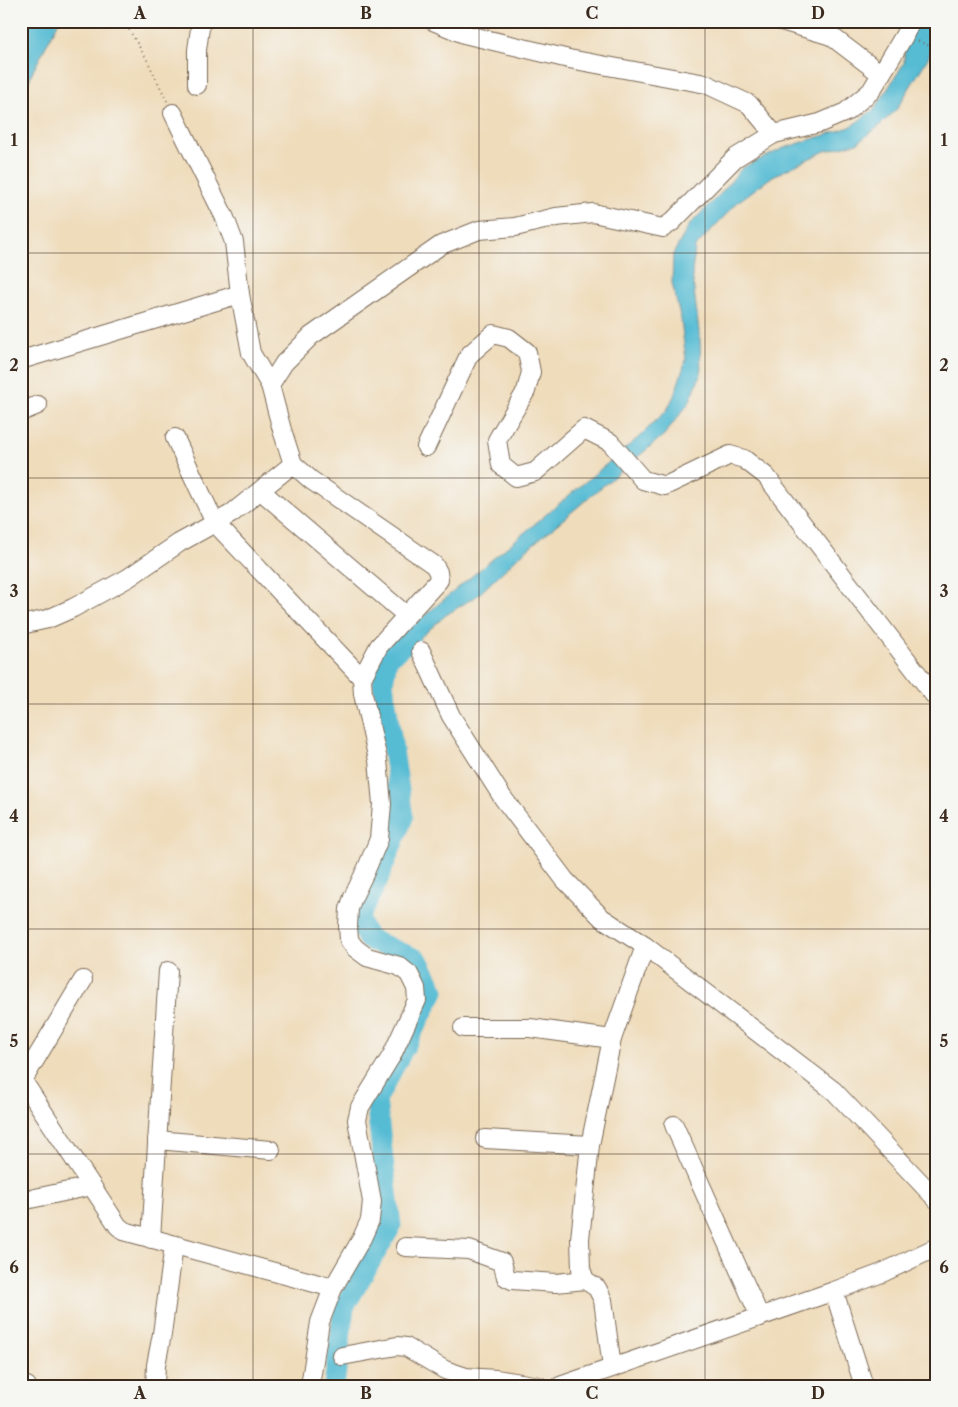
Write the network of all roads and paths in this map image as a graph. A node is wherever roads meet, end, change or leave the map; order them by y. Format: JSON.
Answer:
{"nodes":[{"id":1,"x":124,"y":21,"type":"edge"},
{"id":2,"x":201,"y":21,"type":"edge"},
{"id":3,"x":433,"y":21,"type":"edge"},
{"id":4,"x":781,"y":21,"type":"edge"},
{"id":5,"x":907,"y":29,"type":"edge"},
{"id":6,"x":937,"y":49,"type":"edge"},
{"id":7,"x":881,"y":74,"type":"junction"},
{"id":8,"x":197,"y":85,"type":"dead end"},
{"id":9,"x":173,"y":113,"type":"joint"},
{"id":10,"x":774,"y":134,"type":"junction"},
{"id":11,"x":240,"y":294,"type":"junction"},
{"id":12,"x":21,"y":360,"type":"edge"},
{"id":13,"x":270,"y":385,"type":"junction"},
{"id":14,"x":38,"y":405,"type":"dead end"},
{"id":15,"x":21,"y":412,"type":"edge"},
{"id":16,"x":175,"y":438,"type":"dead end"},
{"id":17,"x":426,"y":447,"type":"dead end"},
{"id":18,"x":294,"y":464,"type":"junction"},
{"id":19,"x":260,"y":491,"type":"junction"},
{"id":20,"x":215,"y":523,"type":"junction"},
{"id":21,"x":406,"y":615,"type":"junction"},
{"id":22,"x":21,"y":625,"type":"edge"},
{"id":23,"x":421,"y":651,"type":"dead end"},
{"id":24,"x":362,"y":678,"type":"junction"},
{"id":25,"x":937,"y":699,"type":"edge"},
{"id":26,"x":645,"y":946,"type":"junction"},
{"id":27,"x":168,"y":970,"type":"dead end"},
{"id":28,"x":83,"y":980,"type":"dead end"},
{"id":29,"x":463,"y":1028,"type":"dead end"},
{"id":30,"x":612,"y":1039,"type":"junction"},
{"id":31,"x":22,"y":1079,"type":"edge"},
{"id":32,"x":674,"y":1125,"type":"dead end"},
{"id":33,"x":485,"y":1139,"type":"dead end"},
{"id":34,"x":157,"y":1140,"type":"junction"},
{"id":35,"x":590,"y":1145,"type":"junction"},
{"id":36,"x":271,"y":1150,"type":"dead end"},
{"id":37,"x":92,"y":1186,"type":"junction"},
{"id":38,"x":937,"y":1200,"type":"edge"},
{"id":39,"x":21,"y":1201,"type":"edge"},
{"id":40,"x":151,"y":1239,"type":"junction"},
{"id":41,"x":174,"y":1244,"type":"junction"},
{"id":42,"x":406,"y":1247,"type":"dead end"},
{"id":43,"x":937,"y":1247,"type":"edge"},
{"id":44,"x":585,"y":1280,"type":"junction"},
{"id":45,"x":334,"y":1288,"type":"junction"},
{"id":46,"x":834,"y":1291,"type":"junction"},
{"id":47,"x":760,"y":1317,"type":"junction"},
{"id":48,"x":342,"y":1356,"type":"dead end"},
{"id":49,"x":612,"y":1367,"type":"junction"},
{"id":50,"x":21,"y":1384,"type":"edge"},
{"id":51,"x":27,"y":1386,"type":"edge"},
{"id":52,"x":155,"y":1386,"type":"edge"},
{"id":53,"x":310,"y":1386,"type":"edge"},
{"id":54,"x":538,"y":1386,"type":"edge"},
{"id":55,"x":560,"y":1386,"type":"edge"},
{"id":56,"x":864,"y":1386,"type":"edge"}],
"edges":[{"from":1,"to":9,"type":"path"},
{"from":2,"to":8,"type":"street"},
{"from":3,"to":10,"type":"street"},
{"from":4,"to":7,"type":"street"},
{"from":5,"to":6,"type":"path"},
{"from":5,"to":7,"type":"street"},
{"from":7,"to":10,"type":"street"},
{"from":9,"to":11,"type":"street"},
{"from":10,"to":13,"type":"street"},
{"from":11,"to":12,"type":"street"},
{"from":11,"to":13,"type":"street"},
{"from":13,"to":18,"type":"street"},
{"from":14,"to":15,"type":"street"},
{"from":16,"to":20,"type":"street"},
{"from":17,"to":25,"type":"street"},
{"from":18,"to":19,"type":"street"},
{"from":18,"to":21,"type":"street"},
{"from":19,"to":20,"type":"street"},
{"from":19,"to":21,"type":"street"},
{"from":20,"to":22,"type":"street"},
{"from":20,"to":24,"type":"street"},
{"from":21,"to":24,"type":"street"},
{"from":23,"to":26,"type":"street"},
{"from":24,"to":45,"type":"street"},
{"from":26,"to":30,"type":"street"},
{"from":26,"to":38,"type":"street"},
{"from":27,"to":34,"type":"street"},
{"from":28,"to":31,"type":"street"},
{"from":29,"to":30,"type":"street"},
{"from":30,"to":35,"type":"street"},
{"from":31,"to":37,"type":"street"},
{"from":32,"to":47,"type":"street"},
{"from":33,"to":35,"type":"street"},
{"from":34,"to":36,"type":"street"},
{"from":34,"to":40,"type":"street"},
{"from":35,"to":44,"type":"street"},
{"from":37,"to":39,"type":"street"},
{"from":37,"to":40,"type":"street"},
{"from":40,"to":41,"type":"street"},
{"from":41,"to":45,"type":"street"},
{"from":41,"to":52,"type":"street"},
{"from":42,"to":44,"type":"street"},
{"from":43,"to":46,"type":"street"},
{"from":44,"to":49,"type":"street"},
{"from":45,"to":53,"type":"street"},
{"from":46,"to":47,"type":"street"},
{"from":46,"to":56,"type":"street"},
{"from":47,"to":49,"type":"street"},
{"from":48,"to":54,"type":"street"},
{"from":49,"to":55,"type":"street"},
{"from":50,"to":51,"type":"street"}]}
